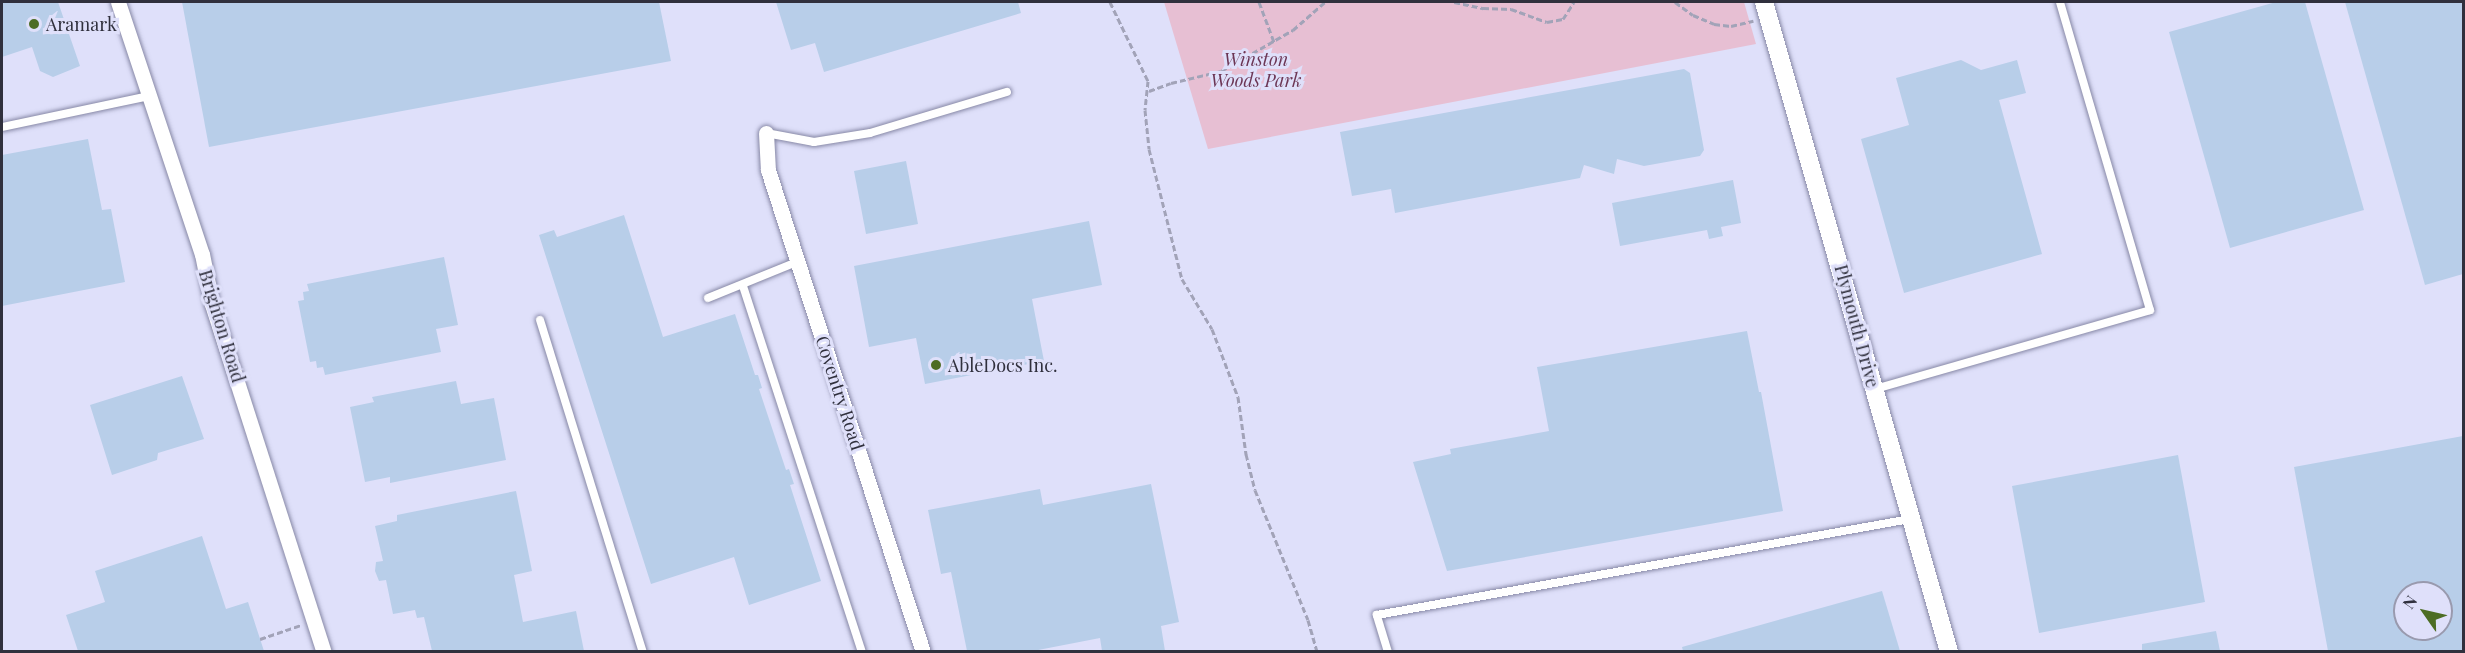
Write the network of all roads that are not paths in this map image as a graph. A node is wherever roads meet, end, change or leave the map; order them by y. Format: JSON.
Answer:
{"nodes":[{"id":1,"x":118,"y":2,"type":"edge"},
{"id":2,"x":2060,"y":2,"type":"edge"},
{"id":3,"x":1767,"y":10,"type":"edge"},
{"id":4,"x":1007,"y":92,"type":"dead end"},
{"id":5,"x":150,"y":96,"type":"junction"},
{"id":6,"x":2,"y":127,"type":"edge"},
{"id":7,"x":766,"y":133,"type":"joint"},
{"id":8,"x":799,"y":261,"type":"junction"},
{"id":9,"x":743,"y":286,"type":"junction"},
{"id":10,"x":708,"y":298,"type":"dead end"},
{"id":11,"x":540,"y":320,"type":"dead end"},
{"id":12,"x":1874,"y":389,"type":"junction"},
{"id":13,"x":1912,"y":519,"type":"junction"},
{"id":14,"x":324,"y":651,"type":"edge"},
{"id":15,"x":644,"y":651,"type":"edge"},
{"id":16,"x":862,"y":651,"type":"edge"},
{"id":17,"x":923,"y":651,"type":"edge"},
{"id":18,"x":1388,"y":651,"type":"edge"},
{"id":19,"x":1949,"y":651,"type":"edge"}],
"edges":[{"from":1,"to":5,"type":"street","name":"Brighton Road"},
{"from":2,"to":12,"type":"lane"},
{"from":3,"to":12,"type":"street","name":"Plymouth Drive"},
{"from":4,"to":7,"type":"lane"},
{"from":5,"to":6,"type":"lane"},
{"from":5,"to":14,"type":"street","name":"Brighton Road"},
{"from":7,"to":8,"type":"street","name":"Coventry Road"},
{"from":8,"to":9,"type":"lane"},
{"from":8,"to":17,"type":"street","name":"Coventry Road"},
{"from":9,"to":10,"type":"lane"},
{"from":9,"to":16,"type":"lane"},
{"from":11,"to":15,"type":"lane"},
{"from":12,"to":13,"type":"street","name":"Plymouth Drive"},
{"from":13,"to":18,"type":"lane"},
{"from":13,"to":19,"type":"street","name":"Plymouth Drive"}]}
